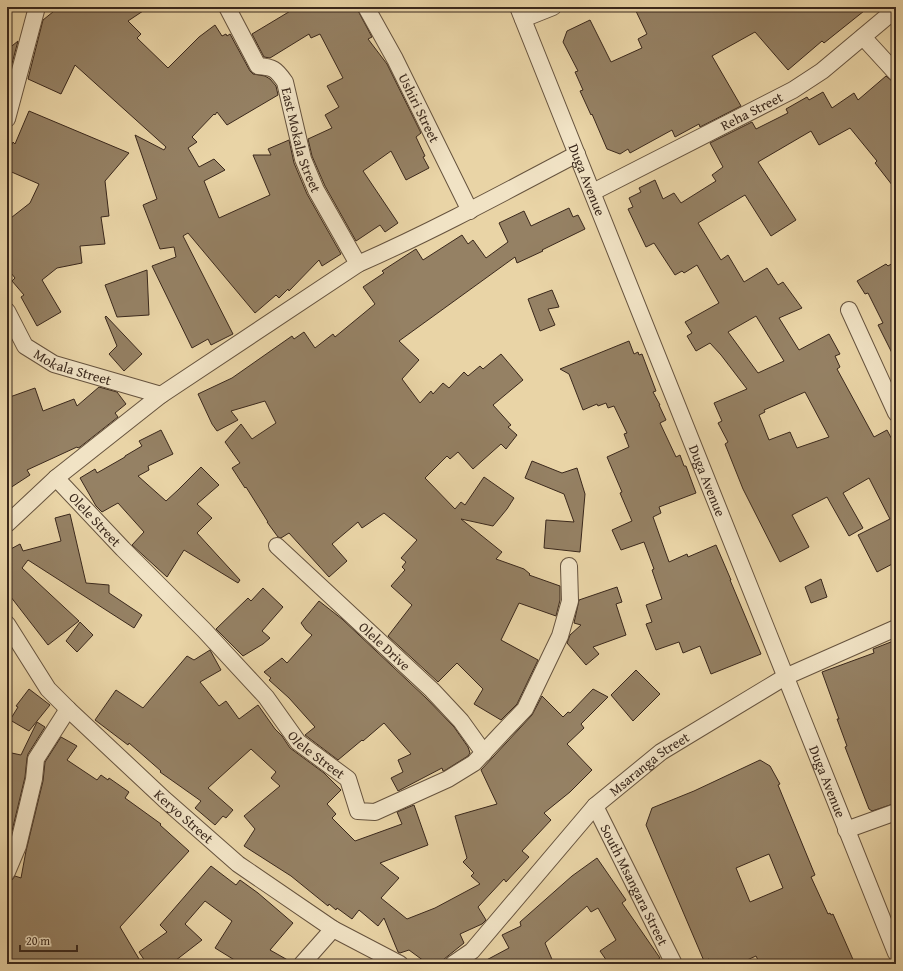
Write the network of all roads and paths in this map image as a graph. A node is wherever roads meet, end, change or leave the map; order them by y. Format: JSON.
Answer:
{"nodes":[{"id":1,"x":37,"y":7,"type":"edge"},
{"id":2,"x":228,"y":7,"type":"edge"},
{"id":3,"x":366,"y":7,"type":"edge"},
{"id":4,"x":553,"y":7,"type":"edge"},
{"id":5,"x":896,"y":10,"type":"edge"},
{"id":6,"x":521,"y":13,"type":"edge"},
{"id":7,"x":863,"y":37,"type":"junction"},
{"id":8,"x":896,"y":73,"type":"edge"},
{"id":9,"x":7,"y":119,"type":"edge"},
{"id":10,"x":577,"y":154,"type":"junction"},
{"id":11,"x":593,"y":192,"type":"junction"},
{"id":12,"x":470,"y":210,"type":"junction"},
{"id":13,"x":358,"y":264,"type":"junction"},
{"id":14,"x":849,"y":310,"type":"dead end"},
{"id":15,"x":7,"y":311,"type":"edge"},
{"id":16,"x":161,"y":395,"type":"junction"},
{"id":17,"x":896,"y":413,"type":"edge"},
{"id":18,"x":56,"y":478,"type":"junction"},
{"id":19,"x":7,"y":524,"type":"edge"},
{"id":20,"x":277,"y":546,"type":"dead end"},
{"id":21,"x":569,"y":566,"type":"dead end"},
{"id":22,"x":7,"y":624,"type":"edge"},
{"id":23,"x":896,"y":628,"type":"edge"},
{"id":24,"x":785,"y":677,"type":"junction"},
{"id":25,"x":68,"y":709,"type":"junction"},
{"id":26,"x":484,"y":753,"type":"junction"},
{"id":27,"x":595,"y":806,"type":"junction"},
{"id":28,"x":896,"y":812,"type":"edge"},
{"id":29,"x":846,"y":830,"type":"junction"},
{"id":30,"x":7,"y":872,"type":"edge"},
{"id":31,"x":333,"y":929,"type":"junction"},
{"id":32,"x":892,"y":930,"type":"edge"},
{"id":33,"x":896,"y":954,"type":"edge"},
{"id":34,"x":302,"y":964,"type":"edge"},
{"id":35,"x":400,"y":964,"type":"edge"},
{"id":36,"x":453,"y":964,"type":"edge"},
{"id":37,"x":674,"y":964,"type":"edge"}],
"edges":[{"from":1,"to":9,"type":"street"},
{"from":2,"to":13,"type":"street","name":"East Mokala Street"},
{"from":3,"to":12,"type":"street","name":"Ushiri Street"},
{"from":4,"to":6,"type":"street"},
{"from":5,"to":7,"type":"street","name":"Reha Street"},
{"from":6,"to":10,"type":"street","name":"Duga Avenue"},
{"from":7,"to":8,"type":"street"},
{"from":7,"to":11,"type":"street","name":"Reha Street"},
{"from":10,"to":11,"type":"street","name":"Duga Avenue"},
{"from":10,"to":12,"type":"street"},
{"from":11,"to":24,"type":"street","name":"Duga Avenue"},
{"from":12,"to":13,"type":"street"},
{"from":13,"to":16,"type":"street"},
{"from":14,"to":17,"type":"street"},
{"from":15,"to":16,"type":"street","name":"Mokala Street"},
{"from":16,"to":18,"type":"street"},
{"from":18,"to":19,"type":"street"},
{"from":18,"to":26,"type":"street","name":"Olele Street"},
{"from":20,"to":26,"type":"street","name":"Olele Drive"},
{"from":21,"to":26,"type":"street","name":"Olele Street"},
{"from":22,"to":25,"type":"street","name":"Keryo Street"},
{"from":23,"to":24,"type":"street","name":"Msaranga Street"},
{"from":24,"to":27,"type":"street","name":"Msaranga Street"},
{"from":24,"to":29,"type":"street","name":"Duga Avenue"},
{"from":25,"to":30,"type":"street"},
{"from":25,"to":31,"type":"street","name":"Keryo Street"},
{"from":27,"to":36,"type":"street","name":"Msaranga Street"},
{"from":27,"to":37,"type":"street","name":"South Msangara Street"},
{"from":28,"to":29,"type":"street"},
{"from":29,"to":32,"type":"street","name":"Duga Avenue"},
{"from":31,"to":34,"type":"street"},
{"from":31,"to":35,"type":"street","name":"Keryo Street"},
{"from":32,"to":33,"type":"street","name":"Duga Avenue"}]}
